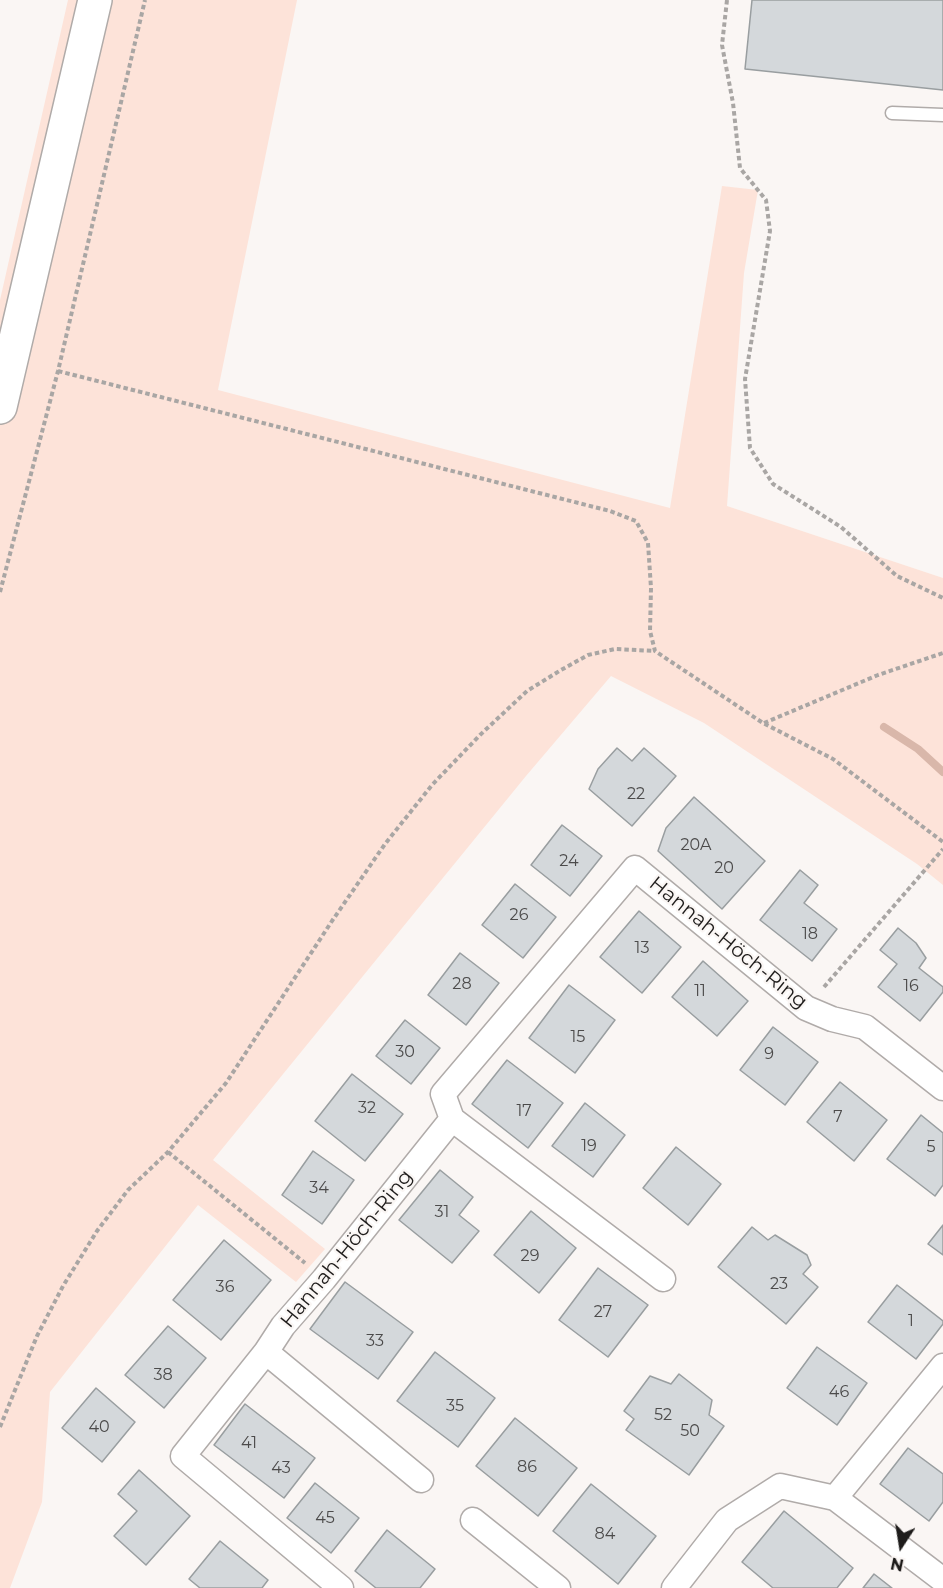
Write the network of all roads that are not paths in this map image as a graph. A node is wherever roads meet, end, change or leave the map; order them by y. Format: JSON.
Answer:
{"nodes":[{"id":1,"x":95,"y":0,"type":"edge"},
{"id":2,"x":892,"y":113,"type":"dead end"},
{"id":3,"x":943,"y":115,"type":"edge"},
{"id":4,"x":0,"y":406,"type":"edge"},
{"id":5,"x":943,"y":1088,"type":"edge"},
{"id":6,"x":452,"y":1119,"type":"junction"},
{"id":7,"x":663,"y":1279,"type":"dead end"},
{"id":8,"x":266,"y":1352,"type":"junction"},
{"id":9,"x":943,"y":1366,"type":"edge"},
{"id":10,"x":421,"y":1480,"type":"dead end"},
{"id":11,"x":835,"y":1498,"type":"junction"},
{"id":12,"x":473,"y":1521,"type":"dead end"},
{"id":13,"x":943,"y":1580,"type":"edge"},
{"id":14,"x":341,"y":1588,"type":"edge"},
{"id":15,"x":558,"y":1588,"type":"edge"},
{"id":16,"x":674,"y":1588,"type":"edge"}],
"edges":[{"from":1,"to":4,"type":"main road"},
{"from":2,"to":3,"type":"lane"},
{"from":5,"to":6,"type":"street","name":"Hannah-Höch-Ring"},
{"from":6,"to":7,"type":"street"},
{"from":6,"to":8,"type":"street","name":"Hannah-Höch-Ring"},
{"from":8,"to":10,"type":"street"},
{"from":8,"to":14,"type":"street","name":"Hannah-Höch-Ring"},
{"from":9,"to":11,"type":"street"},
{"from":11,"to":13,"type":"street"},
{"from":11,"to":16,"type":"street"},
{"from":12,"to":15,"type":"street"}]}
